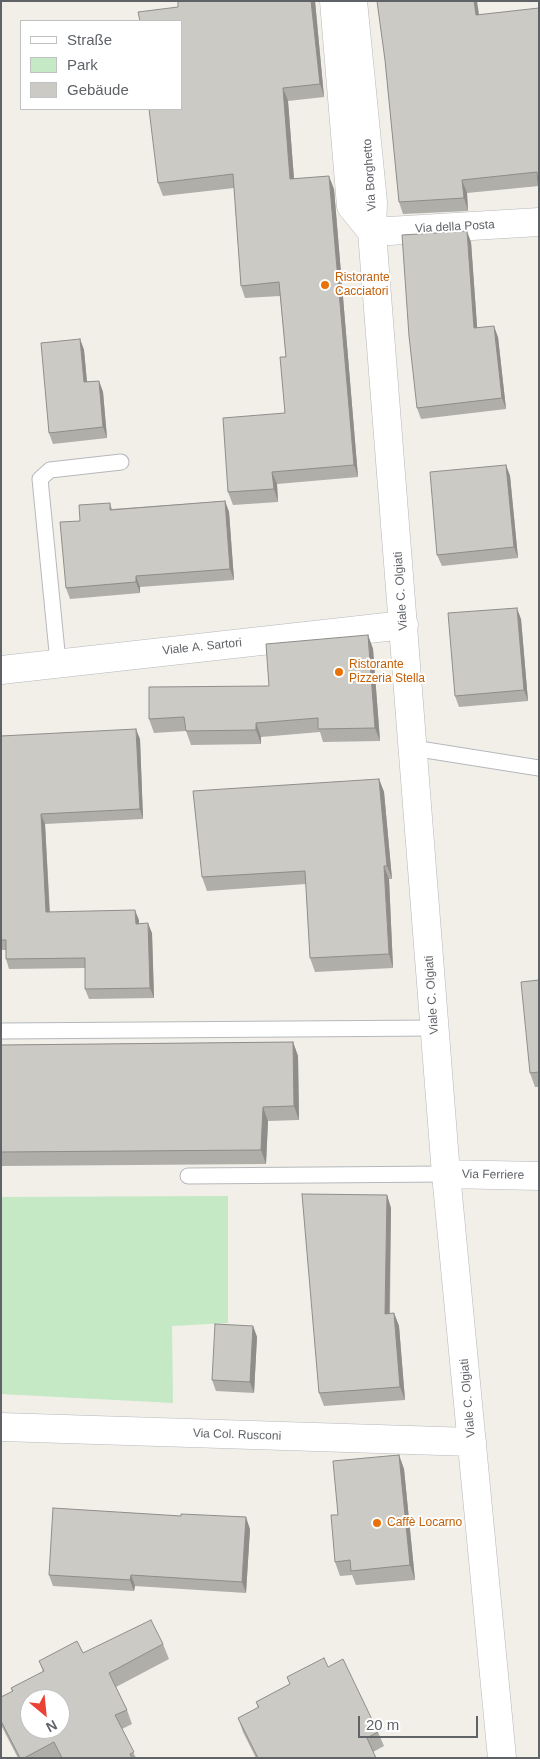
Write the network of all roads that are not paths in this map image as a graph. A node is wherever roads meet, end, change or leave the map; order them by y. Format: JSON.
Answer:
{"nodes":[{"id":1,"x":334,"y":1,"type":"edge"},
{"id":2,"x":353,"y":1,"type":"edge"},
{"id":3,"x":539,"y":222,"type":"edge"},
{"id":4,"x":372,"y":232,"type":"junction"},
{"id":5,"x":121,"y":462,"type":"dead end"},
{"id":6,"x":404,"y":625,"type":"junction"},
{"id":7,"x":58,"y":662,"type":"junction"},
{"id":8,"x":1,"y":670,"type":"edge"},
{"id":9,"x":413,"y":748,"type":"junction"},
{"id":10,"x":539,"y":768,"type":"edge"},
{"id":11,"x":435,"y":1028,"type":"junction"},
{"id":12,"x":1,"y":1031,"type":"edge"},
{"id":13,"x":446,"y":1174,"type":"junction"},
{"id":14,"x":188,"y":1176,"type":"dead end"},
{"id":15,"x":539,"y":1176,"type":"edge"},
{"id":16,"x":1,"y":1427,"type":"edge"},
{"id":17,"x":472,"y":1442,"type":"junction"},
{"id":18,"x":502,"y":1758,"type":"edge"}],
"edges":[{"from":1,"to":4,"type":"street","name":"Via Borghetto"},
{"from":2,"to":4,"type":"street","name":"Via Borghetto"},
{"from":3,"to":4,"type":"street","name":"Via della Posta"},
{"from":4,"to":6,"type":"street","name":"Viale C. Olgiati"},
{"from":5,"to":7,"type":"lane"},
{"from":6,"to":7,"type":"street","name":"Viale A. Sartori"},
{"from":6,"to":9,"type":"street","name":"Viale C. Olgiati"},
{"from":7,"to":8,"type":"street","name":"Viale A. Sartori"},
{"from":9,"to":10,"type":"lane"},
{"from":9,"to":11,"type":"street","name":"Viale C. Olgiati"},
{"from":11,"to":12,"type":"lane"},
{"from":11,"to":13,"type":"street","name":"Viale C. Olgiati"},
{"from":13,"to":14,"type":"lane"},
{"from":13,"to":15,"type":"street","name":"Via Ferriere"},
{"from":13,"to":17,"type":"street","name":"Viale C. Olgiati"},
{"from":16,"to":17,"type":"street","name":"Via Col. Rusconi"},
{"from":17,"to":18,"type":"street","name":"Viale C. Olgiati"}]}
